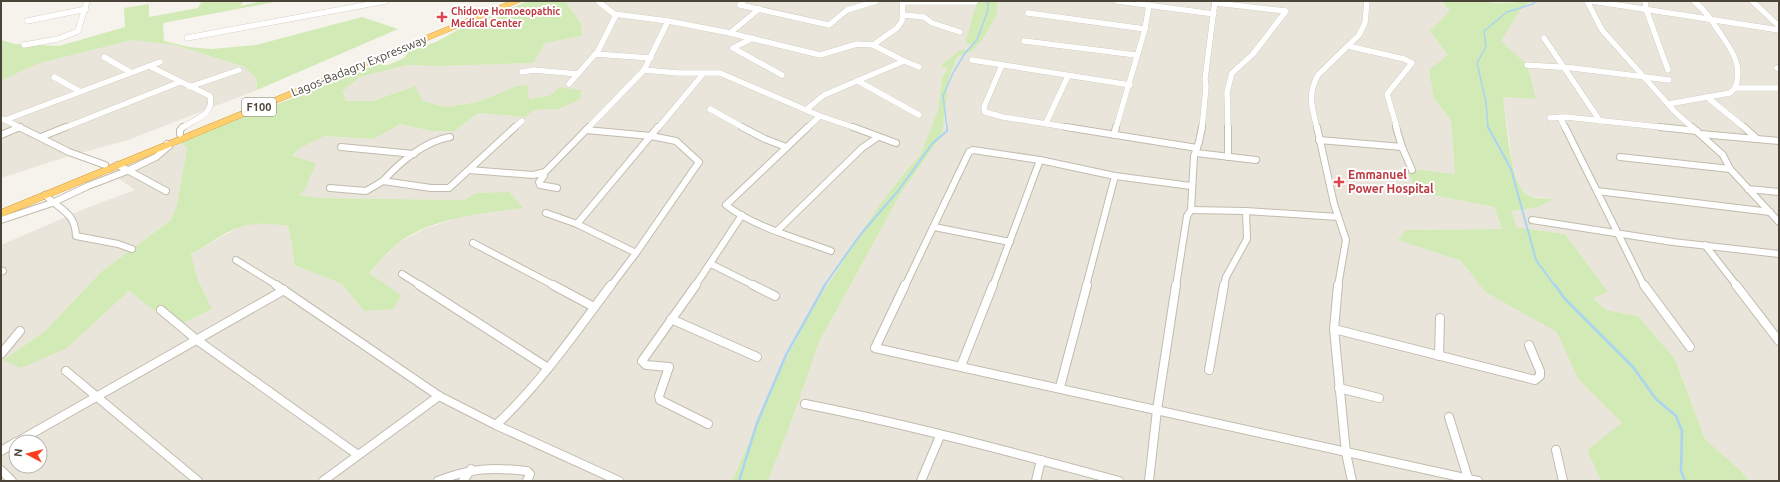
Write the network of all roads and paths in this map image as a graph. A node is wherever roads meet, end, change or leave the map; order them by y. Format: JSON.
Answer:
{"nodes":[{"id":1,"x":87,"y":1,"type":"edge"},
{"id":2,"x":386,"y":1,"type":"edge"},
{"id":3,"x":508,"y":1,"type":"edge"},
{"id":4,"x":518,"y":1,"type":"edge"},
{"id":5,"x":598,"y":1,"type":"edge"},
{"id":6,"x":743,"y":1,"type":"edge"},
{"id":7,"x":876,"y":1,"type":"edge"},
{"id":8,"x":1118,"y":1,"type":"edge"},
{"id":9,"x":1367,"y":1,"type":"edge"},
{"id":10,"x":1645,"y":1,"type":"edge"},
{"id":11,"x":1694,"y":1,"type":"edge"},
{"id":12,"x":1752,"y":1,"type":"edge"},
{"id":13,"x":903,"y":2,"type":"edge"},
{"id":14,"x":975,"y":2,"type":"dead end"},
{"id":15,"x":1215,"y":2,"type":"edge"},
{"id":16,"x":1140,"y":3,"type":"edge"},
{"id":17,"x":1149,"y":5,"type":"junction"},
{"id":18,"x":1646,"y":8,"type":"junction"},
{"id":19,"x":86,"y":9,"type":"junction"},
{"id":20,"x":759,"y":10,"type":"junction"},
{"id":21,"x":1028,"y":13,"type":"dead end"},
{"id":22,"x":1214,"y":14,"type":"junction"},
{"id":23,"x":616,"y":15,"type":"junction"},
{"id":24,"x":904,"y":15,"type":"junction"},
{"id":25,"x":1768,"y":15,"type":"junction"},
{"id":26,"x":1779,"y":17,"type":"edge"},
{"id":27,"x":1710,"y":20,"type":"junction"},
{"id":28,"x":27,"y":21,"type":"dead end"},
{"id":29,"x":668,"y":21,"type":"junction"},
{"id":30,"x":1779,"y":26,"type":"edge"},
{"id":31,"x":1145,"y":30,"type":"junction"},
{"id":32,"x":1779,"y":30,"type":"edge"},
{"id":33,"x":960,"y":32,"type":"dead end"},
{"id":34,"x":730,"y":33,"type":"junction"},
{"id":35,"x":187,"y":38,"type":"dead end"},
{"id":36,"x":753,"y":38,"type":"junction"},
{"id":37,"x":1544,"y":38,"type":"dead end"},
{"id":38,"x":1024,"y":41,"type":"dead end"},
{"id":39,"x":24,"y":45,"type":"dead end"},
{"id":40,"x":872,"y":45,"type":"junction"},
{"id":41,"x":1348,"y":46,"type":"junction"},
{"id":42,"x":595,"y":54,"type":"junction"},
{"id":43,"x":1136,"y":55,"type":"junction"},
{"id":44,"x":104,"y":57,"type":"dead end"},
{"id":45,"x":651,"y":58,"type":"junction"},
{"id":46,"x":972,"y":60,"type":"dead end"},
{"id":47,"x":904,"y":61,"type":"junction"},
{"id":48,"x":160,"y":62,"type":"dead end"},
{"id":49,"x":1002,"y":65,"type":"junction"},
{"id":50,"x":1526,"y":65,"type":"dead end"},
{"id":51,"x":149,"y":66,"type":"junction"},
{"id":52,"x":919,"y":67,"type":"dead end"},
{"id":53,"x":1564,"y":68,"type":"junction"},
{"id":54,"x":239,"y":70,"type":"dead end"},
{"id":55,"x":644,"y":70,"type":"junction"},
{"id":56,"x":1668,"y":70,"type":"dead end"},
{"id":57,"x":130,"y":72,"type":"junction"},
{"id":58,"x":522,"y":72,"type":"dead end"},
{"id":59,"x":578,"y":74,"type":"junction"},
{"id":60,"x":703,"y":74,"type":"junction"},
{"id":61,"x":782,"y":75,"type":"dead end"},
{"id":62,"x":1068,"y":76,"type":"junction"},
{"id":63,"x":54,"y":77,"type":"dead end"},
{"id":64,"x":1642,"y":77,"type":"junction"},
{"id":65,"x":1669,"y":80,"type":"dead end"},
{"id":66,"x":858,"y":81,"type":"junction"},
{"id":67,"x":180,"y":82,"type":"junction"},
{"id":68,"x":569,"y":84,"type":"dead end"},
{"id":69,"x":1130,"y":85,"type":"junction"},
{"id":70,"x":189,"y":87,"type":"junction"},
{"id":71,"x":1735,"y":88,"type":"junction"},
{"id":72,"x":1779,"y":88,"type":"edge"},
{"id":73,"x":79,"y":91,"type":"junction"},
{"id":74,"x":1706,"y":98,"type":"junction"},
{"id":75,"x":1668,"y":104,"type":"junction"},
{"id":76,"x":710,"y":109,"type":"dead end"},
{"id":77,"x":807,"y":109,"type":"junction"},
{"id":78,"x":919,"y":115,"type":"dead end"},
{"id":79,"x":820,"y":116,"type":"junction"},
{"id":80,"x":1560,"y":117,"type":"junction"},
{"id":81,"x":1550,"y":118,"type":"dead end"},
{"id":82,"x":3,"y":119,"type":"edge"},
{"id":83,"x":522,"y":121,"type":"dead end"},
{"id":84,"x":1600,"y":121,"type":"junction"},
{"id":85,"x":1046,"y":123,"type":"junction"},
{"id":86,"x":20,"y":127,"type":"junction"},
{"id":87,"x":586,"y":130,"type":"junction"},
{"id":88,"x":1699,"y":132,"type":"junction"},
{"id":89,"x":180,"y":134,"type":"junction"},
{"id":90,"x":1,"y":135,"type":"edge"},
{"id":91,"x":1114,"y":135,"type":"junction"},
{"id":92,"x":651,"y":136,"type":"junction"},
{"id":93,"x":41,"y":137,"type":"junction"},
{"id":94,"x":450,"y":137,"type":"dead end"},
{"id":95,"x":878,"y":137,"type":"junction"},
{"id":96,"x":1756,"y":138,"type":"junction"},
{"id":97,"x":1319,"y":140,"type":"junction"},
{"id":98,"x":1779,"y":141,"type":"edge"},
{"id":99,"x":896,"y":143,"type":"dead end"},
{"id":100,"x":167,"y":144,"type":"junction"},
{"id":101,"x":786,"y":146,"type":"junction"},
{"id":102,"x":340,"y":147,"type":"dead end"},
{"id":103,"x":1402,"y":147,"type":"junction"},
{"id":104,"x":1197,"y":150,"type":"junction"},
{"id":105,"x":414,"y":154,"type":"junction"},
{"id":106,"x":1228,"y":157,"type":"junction"},
{"id":107,"x":1620,"y":157,"type":"dead end"},
{"id":108,"x":1040,"y":160,"type":"junction"},
{"id":109,"x":1256,"y":160,"type":"dead end"},
{"id":110,"x":105,"y":165,"type":"junction"},
{"id":111,"x":118,"y":165,"type":"junction"},
{"id":112,"x":1730,"y":169,"type":"junction"},
{"id":113,"x":469,"y":170,"type":"junction"},
{"id":114,"x":1412,"y":170,"type":"dead end"},
{"id":115,"x":127,"y":171,"type":"junction"},
{"id":116,"x":538,"y":174,"type":"junction"},
{"id":117,"x":1115,"y":176,"type":"junction"},
{"id":118,"x":383,"y":181,"type":"junction"},
{"id":119,"x":1191,"y":186,"type":"junction"},
{"id":120,"x":330,"y":188,"type":"dead end"},
{"id":121,"x":557,"y":188,"type":"dead end"},
{"id":122,"x":1748,"y":188,"type":"junction"},
{"id":123,"x":166,"y":190,"type":"dead end"},
{"id":124,"x":1597,"y":191,"type":"junction"},
{"id":125,"x":1779,"y":192,"type":"edge"},
{"id":126,"x":45,"y":195,"type":"junction"},
{"id":127,"x":52,"y":203,"type":"junction"},
{"id":128,"x":1,"y":208,"type":"edge"},
{"id":129,"x":1191,"y":210,"type":"junction"},
{"id":130,"x":1246,"y":211,"type":"junction"},
{"id":131,"x":1770,"y":212,"type":"junction"},
{"id":132,"x":546,"y":213,"type":"dead end"},
{"id":133,"x":1,"y":214,"type":"edge"},
{"id":134,"x":742,"y":215,"type":"junction"},
{"id":135,"x":1338,"y":217,"type":"junction"},
{"id":136,"x":1,"y":220,"type":"edge"},
{"id":137,"x":1532,"y":220,"type":"dead end"},
{"id":138,"x":1779,"y":222,"type":"edge"},
{"id":139,"x":577,"y":224,"type":"junction"},
{"id":140,"x":934,"y":227,"type":"junction"},
{"id":141,"x":778,"y":231,"type":"junction"},
{"id":142,"x":1618,"y":234,"type":"junction"},
{"id":143,"x":1010,"y":242,"type":"junction"},
{"id":144,"x":473,"y":243,"type":"dead end"},
{"id":145,"x":1705,"y":245,"type":"junction"},
{"id":146,"x":132,"y":249,"type":"dead end"},
{"id":147,"x":831,"y":251,"type":"dead end"},
{"id":148,"x":636,"y":253,"type":"junction"},
{"id":149,"x":1779,"y":254,"type":"edge"},
{"id":150,"x":236,"y":260,"type":"dead end"},
{"id":151,"x":711,"y":264,"type":"junction"},
{"id":152,"x":402,"y":274,"type":"dead end"},
{"id":153,"x":284,"y":290,"type":"junction"},
{"id":154,"x":775,"y":296,"type":"dead end"},
{"id":155,"x":594,"y":307,"type":"junction"},
{"id":156,"x":161,"y":310,"type":"dead end"},
{"id":157,"x":1440,"y":318,"type":"dead end"},
{"id":158,"x":671,"y":319,"type":"junction"},
{"id":159,"x":1334,"y":329,"type":"junction"},
{"id":160,"x":20,"y":331,"type":"dead end"},
{"id":161,"x":197,"y":340,"type":"junction"},
{"id":162,"x":1779,"y":341,"type":"edge"},
{"id":163,"x":1528,"y":345,"type":"dead end"},
{"id":164,"x":1690,"y":347,"type":"dead end"},
{"id":165,"x":1,"y":354,"type":"edge"},
{"id":166,"x":1439,"y":356,"type":"junction"},
{"id":167,"x":756,"y":357,"type":"dead end"},
{"id":168,"x":961,"y":366,"type":"junction"},
{"id":169,"x":548,"y":368,"type":"junction"},
{"id":170,"x":1209,"y":370,"type":"dead end"},
{"id":171,"x":66,"y":371,"type":"dead end"},
{"id":172,"x":1060,"y":388,"type":"junction"},
{"id":173,"x":1339,"y":388,"type":"junction"},
{"id":174,"x":97,"y":396,"type":"junction"},
{"id":175,"x":440,"y":396,"type":"junction"},
{"id":176,"x":1379,"y":398,"type":"dead end"},
{"id":177,"x":805,"y":404,"type":"dead end"},
{"id":178,"x":1158,"y":410,"type":"junction"},
{"id":179,"x":1448,"y":418,"type":"dead end"},
{"id":180,"x":708,"y":424,"type":"dead end"},
{"id":181,"x":496,"y":425,"type":"junction"},
{"id":182,"x":30,"y":434,"type":"edge"},
{"id":183,"x":940,"y":436,"type":"junction"},
{"id":184,"x":1556,"y":450,"type":"dead end"},
{"id":185,"x":1346,"y":452,"type":"junction"},
{"id":186,"x":358,"y":455,"type":"junction"},
{"id":187,"x":1041,"y":460,"type":"junction"},
{"id":188,"x":471,"y":469,"type":"junction"},
{"id":189,"x":1,"y":470,"type":"edge"},
{"id":190,"x":1468,"y":478,"type":"junction"},
{"id":191,"x":613,"y":480,"type":"edge"},
{"id":192,"x":12,"y":481,"type":"edge"},
{"id":193,"x":198,"y":481,"type":"edge"},
{"id":194,"x":323,"y":481,"type":"edge"},
{"id":195,"x":438,"y":481,"type":"edge"},
{"id":196,"x":463,"y":481,"type":"edge"},
{"id":197,"x":527,"y":481,"type":"edge"},
{"id":198,"x":921,"y":481,"type":"edge"},
{"id":199,"x":1036,"y":481,"type":"edge"},
{"id":200,"x":1119,"y":481,"type":"edge"},
{"id":201,"x":1149,"y":481,"type":"edge"},
{"id":202,"x":1352,"y":481,"type":"edge"},
{"id":203,"x":1478,"y":481,"type":"edge"},
{"id":204,"x":1563,"y":481,"type":"edge"}],
"edges":[{"from":1,"to":19,"type":"street"},
{"from":2,"to":35,"type":"street"},
{"from":3,"to":89,"type":"highway","name":"Lagos-Badagry Expressway","number":"F100"},
{"from":4,"to":100,"type":"highway","name":"Lagos-Badagry Expressway","number":"F100"},
{"from":5,"to":23,"type":"street"},
{"from":6,"to":20,"type":"street"},
{"from":7,"to":20,"type":"street"},
{"from":8,"to":16,"type":"street"},
{"from":9,"to":41,"type":"street"},
{"from":10,"to":18,"type":"street"},
{"from":11,"to":27,"type":"street"},
{"from":12,"to":25,"type":"street"},
{"from":13,"to":14,"type":"street"},
{"from":13,"to":24,"type":"street"},
{"from":15,"to":22,"type":"street"},
{"from":15,"to":106,"type":"street"},
{"from":16,"to":17,"type":"street"},
{"from":17,"to":22,"type":"street"},
{"from":17,"to":31,"type":"street"},
{"from":18,"to":27,"type":"street"},
{"from":18,"to":56,"type":"street"},
{"from":18,"to":64,"type":"street"},
{"from":19,"to":28,"type":"street"},
{"from":19,"to":39,"type":"street"},
{"from":20,"to":34,"type":"street"},
{"from":21,"to":31,"type":"street"},
{"from":22,"to":104,"type":"street"},
{"from":23,"to":29,"type":"street"},
{"from":23,"to":42,"type":"street"},
{"from":24,"to":33,"type":"street"},
{"from":24,"to":40,"type":"street"},
{"from":25,"to":26,"type":"street"},
{"from":25,"to":30,"type":"street"},
{"from":27,"to":32,"type":"street"},
{"from":27,"to":71,"type":"street"},
{"from":29,"to":34,"type":"street"},
{"from":29,"to":45,"type":"street"},
{"from":31,"to":43,"type":"street"},
{"from":34,"to":36,"type":"street"},
{"from":36,"to":40,"type":"street"},
{"from":36,"to":61,"type":"street"},
{"from":37,"to":53,"type":"street"},
{"from":38,"to":43,"type":"street"},
{"from":40,"to":47,"type":"street"},
{"from":41,"to":97,"type":"street"},
{"from":41,"to":103,"type":"street"},
{"from":42,"to":45,"type":"street"},
{"from":42,"to":59,"type":"street"},
{"from":43,"to":69,"type":"street"},
{"from":44,"to":57,"type":"street"},
{"from":45,"to":55,"type":"street"},
{"from":46,"to":49,"type":"street"},
{"from":47,"to":52,"type":"street"},
{"from":47,"to":66,"type":"street"},
{"from":48,"to":51,"type":"street"},
{"from":49,"to":62,"type":"street"},
{"from":49,"to":85,"type":"street"},
{"from":50,"to":53,"type":"street"},
{"from":51,"to":57,"type":"street"},
{"from":51,"to":67,"type":"street"},
{"from":53,"to":64,"type":"street"},
{"from":53,"to":84,"type":"street"},
{"from":54,"to":70,"type":"street"},
{"from":55,"to":60,"type":"street"},
{"from":55,"to":87,"type":"street"},
{"from":57,"to":73,"type":"street"},
{"from":58,"to":59,"type":"street"},
{"from":59,"to":68,"type":"street"},
{"from":60,"to":77,"type":"street"},
{"from":60,"to":92,"type":"street"},
{"from":62,"to":69,"type":"street"},
{"from":62,"to":85,"type":"street"},
{"from":63,"to":73,"type":"street"},
{"from":64,"to":65,"type":"street"},
{"from":64,"to":75,"type":"street"},
{"from":66,"to":77,"type":"street"},
{"from":66,"to":78,"type":"street"},
{"from":67,"to":70,"type":"street"},
{"from":67,"to":93,"type":"street"},
{"from":69,"to":91,"type":"street"},
{"from":70,"to":89,"type":"street"},
{"from":71,"to":72,"type":"street"},
{"from":71,"to":74,"type":"street"},
{"from":73,"to":82,"type":"street"},
{"from":74,"to":75,"type":"street"},
{"from":74,"to":96,"type":"street"},
{"from":75,"to":88,"type":"street"},
{"from":76,"to":101,"type":"street"},
{"from":77,"to":79,"type":"street"},
{"from":79,"to":95,"type":"street"},
{"from":79,"to":101,"type":"street"},
{"from":80,"to":81,"type":"street"},
{"from":80,"to":84,"type":"street"},
{"from":80,"to":124,"type":"street"},
{"from":82,"to":86,"type":"street"},
{"from":83,"to":113,"type":"street"},
{"from":84,"to":88,"type":"street"},
{"from":85,"to":91,"type":"street"},
{"from":86,"to":90,"type":"street"},
{"from":86,"to":93,"type":"street"},
{"from":87,"to":92,"type":"street"},
{"from":87,"to":116,"type":"street"},
{"from":88,"to":96,"type":"street"},
{"from":88,"to":112,"type":"street"},
{"from":89,"to":110,"type":"highway","name":"Lagos-Badagry Expressway","number":"F100"},
{"from":91,"to":104,"type":"street"},
{"from":92,"to":139,"type":"street"},
{"from":92,"to":148,"type":"street"},
{"from":93,"to":110,"type":"street"},
{"from":94,"to":105,"type":"street"},
{"from":95,"to":99,"type":"street"},
{"from":95,"to":141,"type":"street"},
{"from":96,"to":98,"type":"street"},
{"from":97,"to":103,"type":"street"},
{"from":97,"to":135,"type":"street"},
{"from":100,"to":111,"type":"highway","name":"Lagos-Badagry Expressway","number":"F100"},
{"from":100,"to":115,"type":"street"},
{"from":101,"to":134,"type":"street"},
{"from":102,"to":105,"type":"street"},
{"from":103,"to":114,"type":"street"},
{"from":104,"to":106,"type":"street"},
{"from":104,"to":119,"type":"street"},
{"from":105,"to":118,"type":"street"},
{"from":106,"to":109,"type":"street"},
{"from":107,"to":112,"type":"street"},
{"from":108,"to":117,"type":"street"},
{"from":108,"to":140,"type":"street"},
{"from":108,"to":143,"type":"street"},
{"from":110,"to":128,"type":"highway","name":"Lagos-Badagry Expressway","number":"F100"},
{"from":111,"to":115,"type":"street"},
{"from":111,"to":126,"type":"highway","name":"Lagos-Badagry Expressway","number":"F100"},
{"from":112,"to":122,"type":"street"},
{"from":113,"to":116,"type":"street"},
{"from":113,"to":118,"type":"street"},
{"from":115,"to":123,"type":"street"},
{"from":115,"to":127,"type":"street"},
{"from":116,"to":121,"type":"street"},
{"from":117,"to":119,"type":"street"},
{"from":117,"to":172,"type":"street"},
{"from":118,"to":120,"type":"street"},
{"from":119,"to":129,"type":"street"},
{"from":122,"to":125,"type":"street"},
{"from":122,"to":131,"type":"street"},
{"from":124,"to":131,"type":"street"},
{"from":124,"to":142,"type":"street"},
{"from":126,"to":127,"type":"street"},
{"from":126,"to":133,"type":"highway","name":"Lagos-Badagry Expressway","number":"F100"},
{"from":127,"to":136,"type":"street"},
{"from":127,"to":146,"type":"street"},
{"from":129,"to":130,"type":"street"},
{"from":129,"to":178,"type":"street"},
{"from":130,"to":135,"type":"street"},
{"from":130,"to":170,"type":"street"},
{"from":131,"to":138,"type":"street"},
{"from":132,"to":139,"type":"street"},
{"from":134,"to":141,"type":"street"},
{"from":134,"to":151,"type":"street"},
{"from":135,"to":159,"type":"street"},
{"from":137,"to":142,"type":"street"},
{"from":139,"to":148,"type":"street"},
{"from":140,"to":143,"type":"street"},
{"from":140,"to":168,"type":"street"},
{"from":141,"to":147,"type":"street"},
{"from":142,"to":145,"type":"street"},
{"from":142,"to":164,"type":"street"},
{"from":143,"to":168,"type":"street"},
{"from":144,"to":155,"type":"street"},
{"from":145,"to":149,"type":"street"},
{"from":145,"to":162,"type":"street"},
{"from":148,"to":155,"type":"street"},
{"from":150,"to":153,"type":"street"},
{"from":151,"to":154,"type":"street"},
{"from":151,"to":158,"type":"street"},
{"from":152,"to":169,"type":"street"},
{"from":153,"to":161,"type":"street"},
{"from":153,"to":175,"type":"street"},
{"from":155,"to":169,"type":"street"},
{"from":156,"to":161,"type":"street"},
{"from":157,"to":166,"type":"street"},
{"from":158,"to":167,"type":"street"},
{"from":158,"to":180,"type":"street"},
{"from":159,"to":166,"type":"street"},
{"from":159,"to":173,"type":"street"},
{"from":160,"to":165,"type":"street"},
{"from":161,"to":174,"type":"street"},
{"from":161,"to":186,"type":"street"},
{"from":163,"to":166,"type":"street"},
{"from":168,"to":172,"type":"street"},
{"from":169,"to":181,"type":"street"},
{"from":171,"to":174,"type":"street"},
{"from":172,"to":178,"type":"street"},
{"from":173,"to":176,"type":"street"},
{"from":173,"to":185,"type":"street"},
{"from":174,"to":182,"type":"street"},
{"from":174,"to":193,"type":"street"},
{"from":175,"to":181,"type":"street"},
{"from":175,"to":186,"type":"street"},
{"from":177,"to":183,"type":"street"},
{"from":178,"to":185,"type":"street"},
{"from":178,"to":201,"type":"street"},
{"from":179,"to":190,"type":"street"},
{"from":181,"to":191,"type":"street"},
{"from":183,"to":187,"type":"street"},
{"from":183,"to":198,"type":"street"},
{"from":184,"to":204,"type":"street"},
{"from":185,"to":190,"type":"street"},
{"from":185,"to":202,"type":"street"},
{"from":186,"to":194,"type":"street"},
{"from":187,"to":199,"type":"street"},
{"from":187,"to":200,"type":"street"},
{"from":188,"to":195,"type":"street"},
{"from":188,"to":196,"type":"street"},
{"from":188,"to":197,"type":"street"},
{"from":189,"to":192,"type":"street"},
{"from":190,"to":203,"type":"street"}]}
